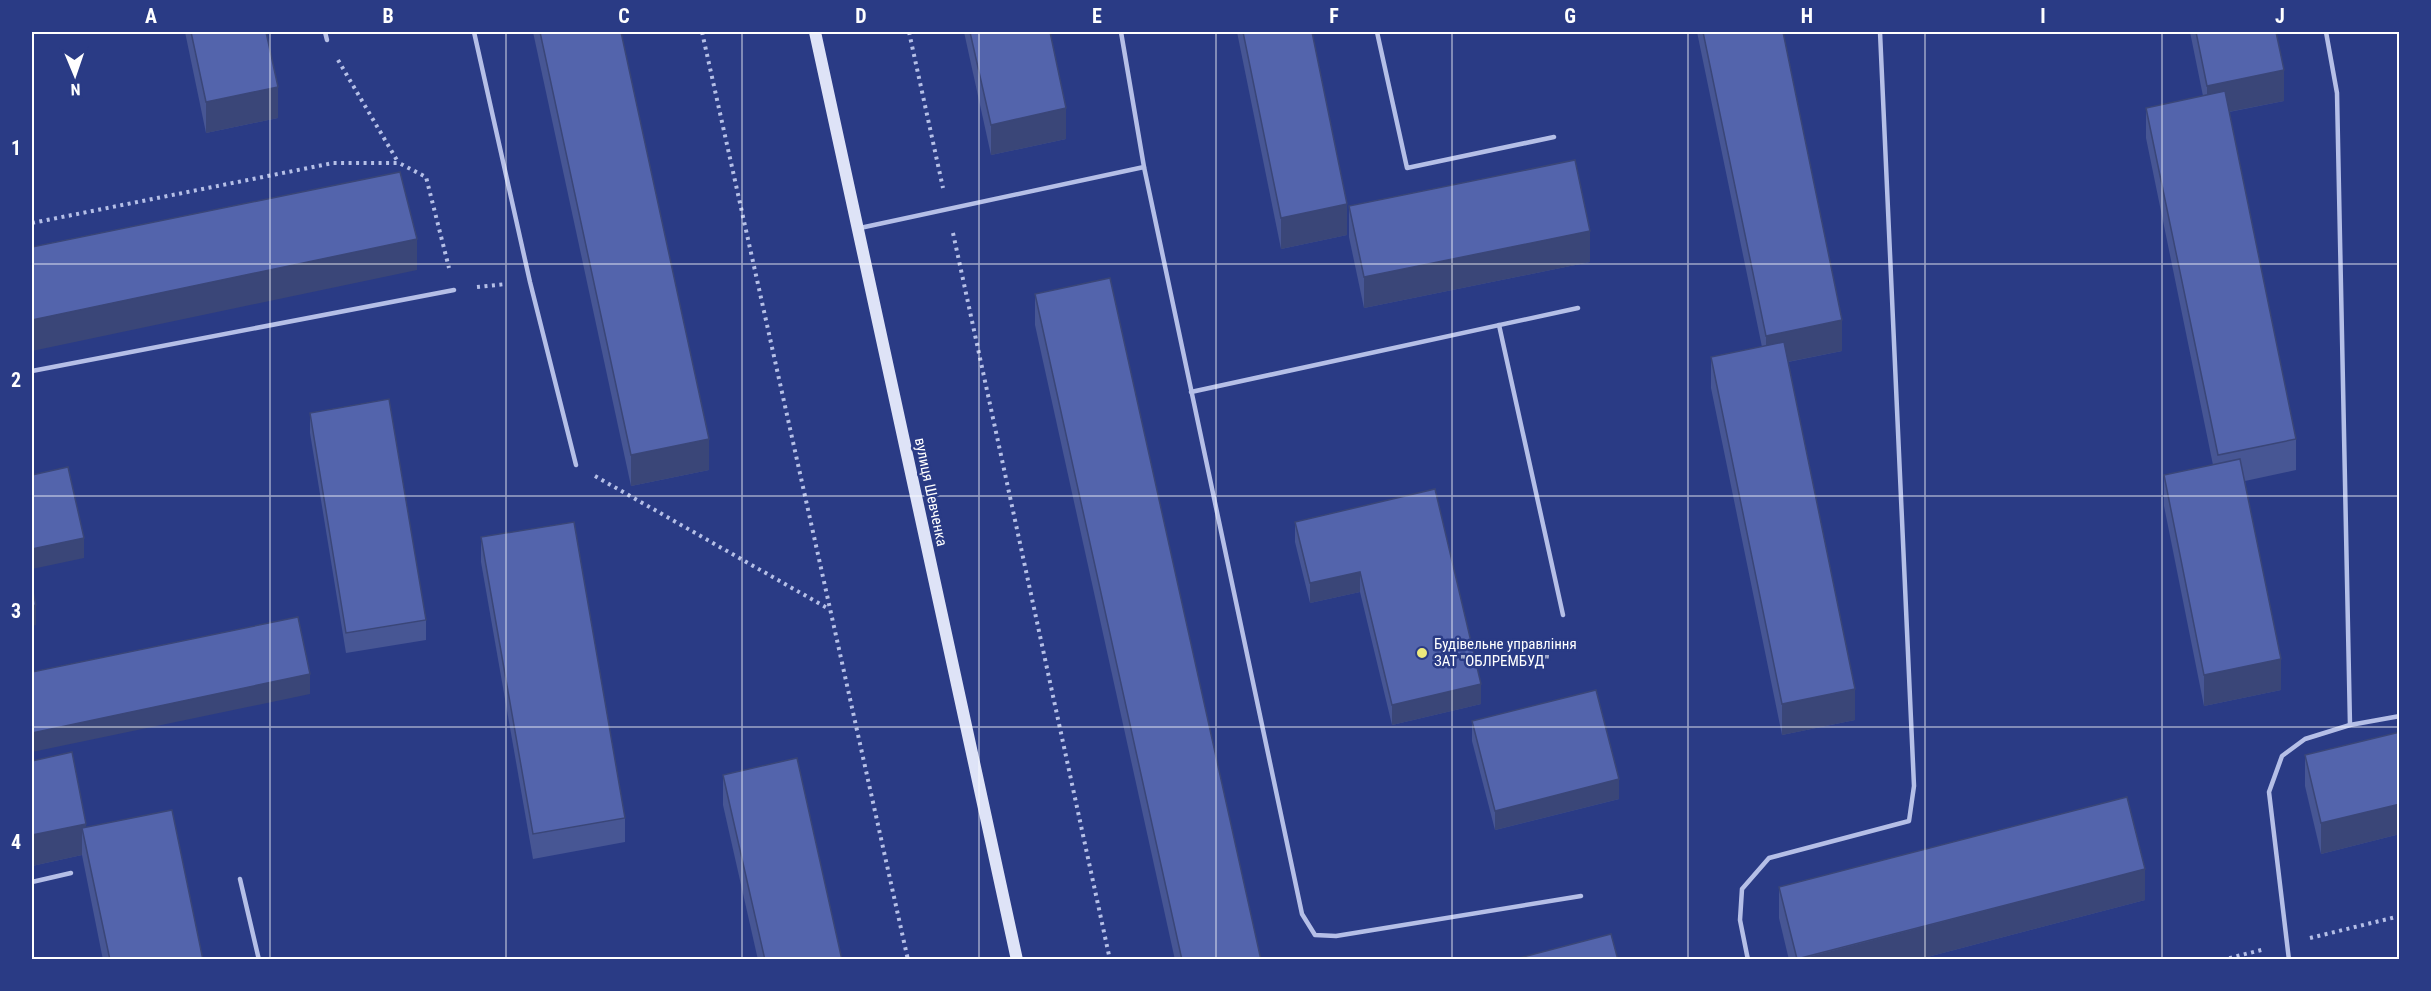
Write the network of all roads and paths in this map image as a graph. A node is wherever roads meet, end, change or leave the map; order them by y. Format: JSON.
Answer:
{"nodes":[{"id":1,"x":325,"y":32,"type":"edge"},
{"id":2,"x":474,"y":32,"type":"edge"},
{"id":3,"x":702,"y":32,"type":"edge"},
{"id":4,"x":815,"y":32,"type":"edge"},
{"id":5,"x":909,"y":32,"type":"edge"},
{"id":6,"x":1121,"y":32,"type":"edge"},
{"id":7,"x":1377,"y":32,"type":"edge"},
{"id":8,"x":1880,"y":32,"type":"edge"},
{"id":9,"x":2326,"y":32,"type":"edge"},
{"id":10,"x":327,"y":40,"type":"joint"},
{"id":11,"x":1554,"y":136,"type":"dead end"},
{"id":12,"x":399,"y":162,"type":"junction"},
{"id":13,"x":1144,"y":167,"type":"junction"},
{"id":14,"x":948,"y":209,"type":"junction"},
{"id":15,"x":32,"y":224,"type":"edge"},
{"id":16,"x":858,"y":228,"type":"junction"},
{"id":17,"x":530,"y":282,"type":"junction"},
{"id":18,"x":454,"y":290,"type":"junction"},
{"id":19,"x":1578,"y":308,"type":"dead end"},
{"id":20,"x":1499,"y":325,"type":"junction"},
{"id":21,"x":32,"y":371,"type":"edge"},
{"id":22,"x":1191,"y":392,"type":"junction"},
{"id":23,"x":576,"y":465,"type":"joint"},
{"id":24,"x":830,"y":609,"type":"junction"},
{"id":25,"x":1563,"y":615,"type":"dead end"},
{"id":26,"x":2400,"y":716,"type":"edge"},
{"id":27,"x":2350,"y":725,"type":"junction"},
{"id":28,"x":71,"y":873,"type":"dead end"},
{"id":29,"x":240,"y":879,"type":"dead end"},
{"id":30,"x":32,"y":882,"type":"edge"},
{"id":31,"x":1581,"y":896,"type":"dead end"},
{"id":32,"x":259,"y":960,"type":"edge"},
{"id":33,"x":908,"y":960,"type":"edge"},
{"id":34,"x":1017,"y":960,"type":"edge"},
{"id":35,"x":1110,"y":960,"type":"edge"},
{"id":36,"x":1748,"y":960,"type":"edge"},
{"id":37,"x":2289,"y":960,"type":"edge"}],
"edges":[{"from":1,"to":10,"type":"lane"},
{"from":2,"to":17,"type":"lane"},
{"from":3,"to":24,"type":"path"},
{"from":4,"to":16,"type":"street","name":"вулиця Шевченка"},
{"from":5,"to":14,"type":"path"},
{"from":6,"to":13,"type":"lane"},
{"from":7,"to":11,"type":"lane"},
{"from":8,"to":36,"type":"lane"},
{"from":9,"to":27,"type":"lane"},
{"from":10,"to":12,"type":"path"},
{"from":12,"to":15,"type":"path"},
{"from":12,"to":18,"type":"path"},
{"from":13,"to":14,"type":"lane"},
{"from":13,"to":22,"type":"lane"},
{"from":14,"to":16,"type":"lane"},
{"from":14,"to":35,"type":"path"},
{"from":16,"to":34,"type":"street","name":"вулиця Шевченка"},
{"from":17,"to":18,"type":"path"},
{"from":17,"to":23,"type":"lane"},
{"from":18,"to":21,"type":"lane"},
{"from":19,"to":20,"type":"lane"},
{"from":20,"to":22,"type":"lane"},
{"from":20,"to":25,"type":"lane"},
{"from":22,"to":31,"type":"lane"},
{"from":23,"to":24,"type":"path"},
{"from":24,"to":33,"type":"path"},
{"from":26,"to":27,"type":"lane"},
{"from":27,"to":37,"type":"lane"},
{"from":28,"to":30,"type":"lane"},
{"from":29,"to":32,"type":"lane"}]}
